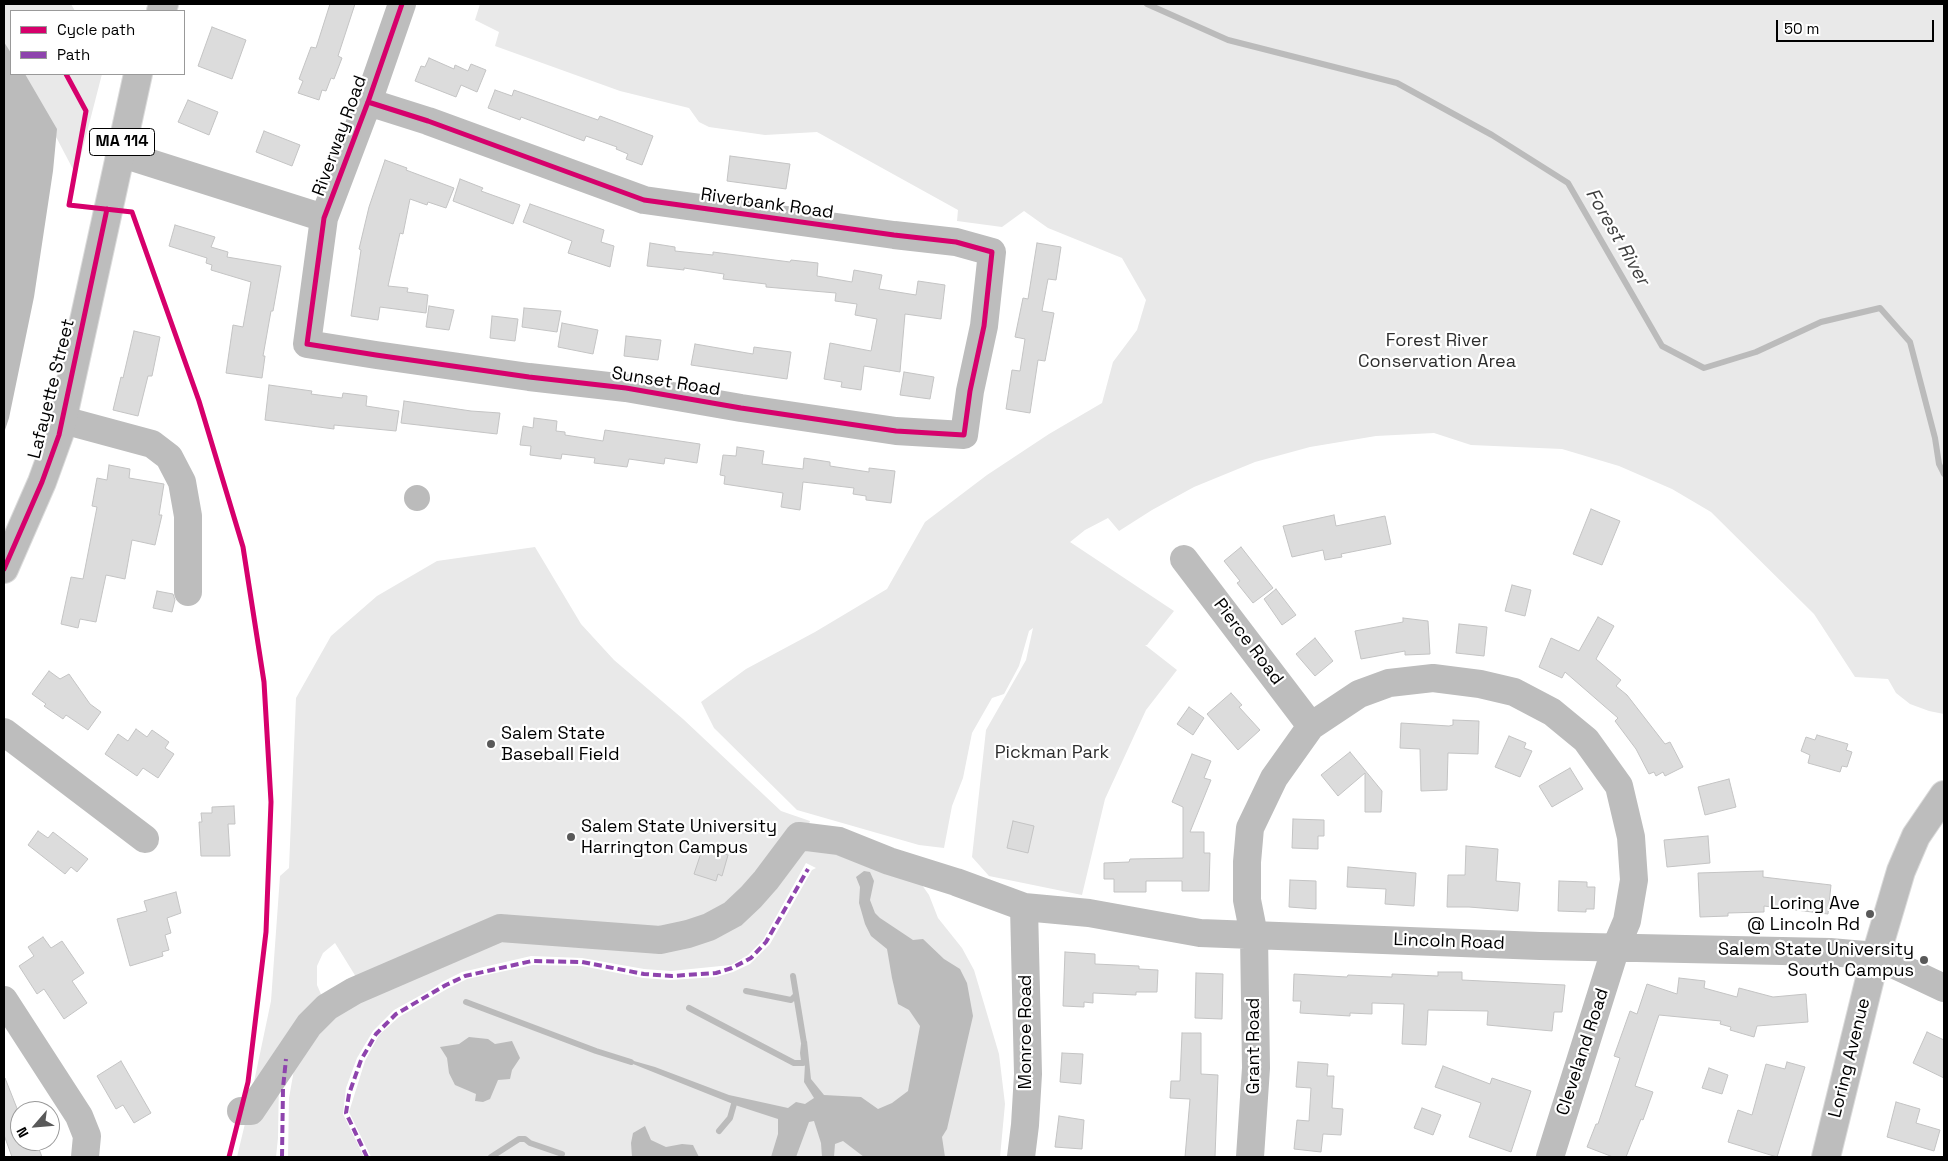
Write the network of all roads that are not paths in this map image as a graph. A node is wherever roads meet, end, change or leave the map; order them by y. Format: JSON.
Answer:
{"nodes":[{"id":1,"x":402,"y":4,"type":"edge"},
{"id":2,"x":138,"y":75,"type":"edge"},
{"id":3,"x":368,"y":102,"type":"junction"},
{"id":4,"x":119,"y":153,"type":"junction"},
{"id":5,"x":324,"y":218,"type":"junction"},
{"id":6,"x":308,"y":341,"type":"joint"},
{"id":7,"x":63,"y":420,"type":"junction"},
{"id":8,"x":964,"y":435,"type":"joint"},
{"id":9,"x":1184,"y":559,"type":"dead end"},
{"id":10,"x":4,"y":569,"type":"edge"},
{"id":11,"x":188,"y":592,"type":"dead end"},
{"id":12,"x":1311,"y":726,"type":"junction"},
{"id":13,"x":4,"y":732,"type":"edge"},
{"id":14,"x":1944,"y":795,"type":"edge"},
{"id":15,"x":145,"y":838,"type":"dead end"},
{"id":16,"x":1024,"y":907,"type":"junction"},
{"id":17,"x":1254,"y":935,"type":"junction"},
{"id":18,"x":1616,"y":947,"type":"junction"},
{"id":19,"x":1876,"y":956,"type":"junction"},
{"id":20,"x":1944,"y":988,"type":"edge"},
{"id":21,"x":4,"y":1000,"type":"edge"},
{"id":22,"x":241,"y":1111,"type":"dead end"},
{"id":23,"x":85,"y":1157,"type":"edge"},
{"id":24,"x":1020,"y":1157,"type":"edge"},
{"id":25,"x":1250,"y":1157,"type":"edge"},
{"id":26,"x":1550,"y":1157,"type":"edge"},
{"id":27,"x":1826,"y":1157,"type":"edge"}],
"edges":[{"from":1,"to":3,"type":"main road","name":"Riverway Road"},
{"from":2,"to":4,"type":"main road","name":"Lafayette Street","number":"MA 114"},
{"from":3,"to":5,"type":"main road","name":"Riverway Road"},
{"from":3,"to":8,"type":"main road","name":"Riverbank Road"},
{"from":4,"to":5,"type":"main road"},
{"from":4,"to":7,"type":"main road","name":"Lafayette Street","number":"MA 114"},
{"from":5,"to":6,"type":"main road","name":"Riverway Road"},
{"from":6,"to":8,"type":"main road","name":"Sunset Road"},
{"from":7,"to":10,"type":"main road","name":"Lafayette Street","number":"MA 114"},
{"from":7,"to":11,"type":"main road"},
{"from":9,"to":12,"type":"main road","name":"Pierce Road"},
{"from":12,"to":17,"type":"main road","name":"Grant Road"},
{"from":12,"to":18,"type":"main road","name":"Cleveland Road"},
{"from":13,"to":15,"type":"main road"},
{"from":14,"to":19,"type":"main road","name":"Loring Avenue"},
{"from":16,"to":17,"type":"main road","name":"Lincoln Road"},
{"from":16,"to":22,"type":"main road","name":"Lincoln Road"},
{"from":16,"to":24,"type":"main road","name":"Monroe Road"},
{"from":17,"to":18,"type":"main road","name":"Lincoln Road"},
{"from":17,"to":25,"type":"main road","name":"Grant Road"},
{"from":18,"to":19,"type":"main road","name":"Lincoln Road"},
{"from":18,"to":26,"type":"main road","name":"Cleveland Road"},
{"from":19,"to":20,"type":"main road"},
{"from":19,"to":27,"type":"main road","name":"Loring Avenue"},
{"from":21,"to":23,"type":"main road"}]}
